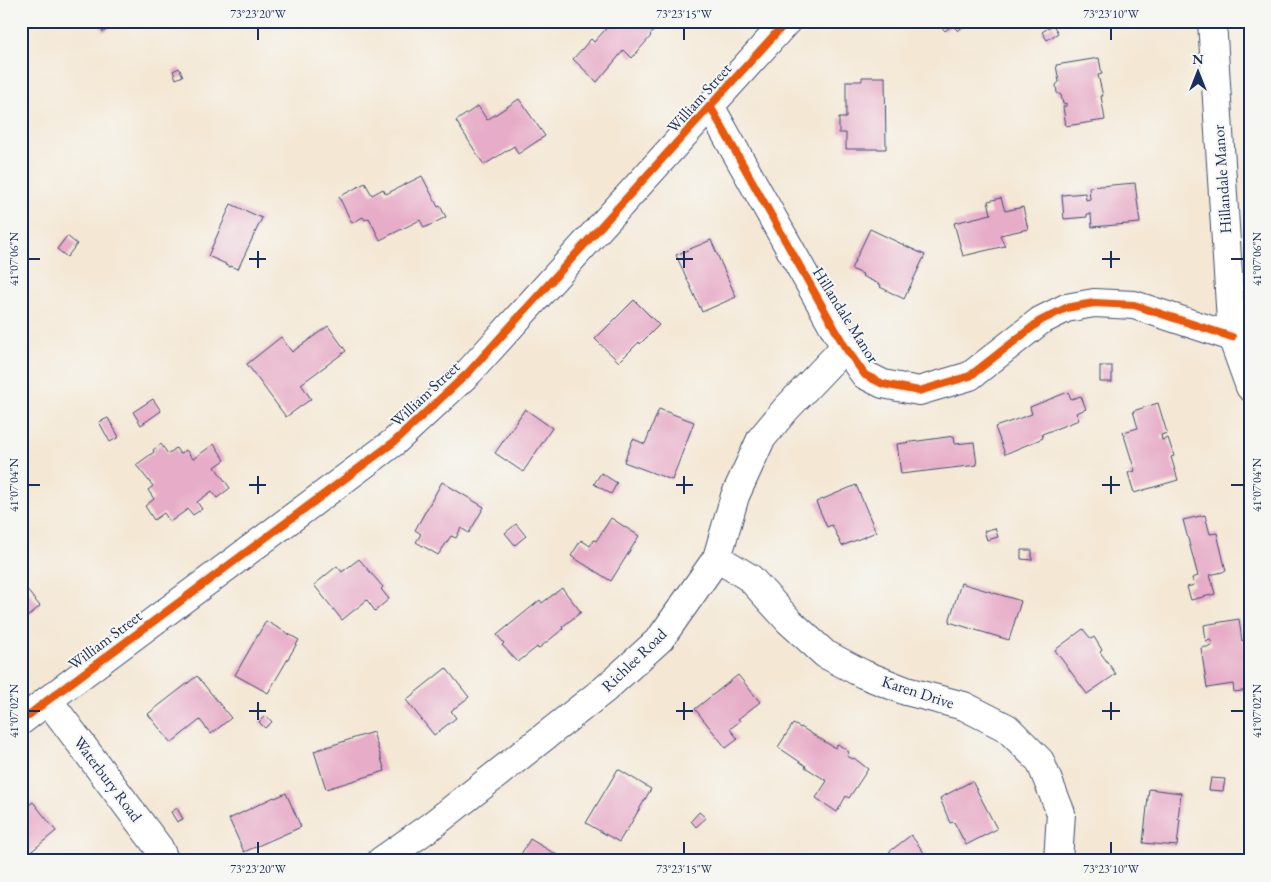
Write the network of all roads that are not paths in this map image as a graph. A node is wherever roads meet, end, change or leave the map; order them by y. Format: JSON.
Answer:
{"nodes":[{"id":1,"x":787,"y":21,"type":"edge"},
{"id":2,"x":1212,"y":21,"type":"edge"},
{"id":3,"x":710,"y":106,"type":"junction"},
{"id":4,"x":1232,"y":337,"type":"junction"},
{"id":5,"x":845,"y":346,"type":"junction"},
{"id":6,"x":1250,"y":387,"type":"edge"},
{"id":7,"x":717,"y":558,"type":"junction"},
{"id":8,"x":48,"y":700,"type":"junction"},
{"id":9,"x":21,"y":721,"type":"edge"},
{"id":10,"x":165,"y":861,"type":"edge"},
{"id":11,"x":381,"y":861,"type":"edge"},
{"id":12,"x":1058,"y":861,"type":"edge"}],
"edges":[{"from":1,"to":3,"type":"street","name":"William Street"},
{"from":2,"to":4,"type":"street","name":"Hillandale Manor"},
{"from":3,"to":5,"type":"street","name":"Hillandale Manor"},
{"from":3,"to":8,"type":"street","name":"William Street"},
{"from":4,"to":5,"type":"street","name":"Hillandale Manor"},
{"from":4,"to":6,"type":"street","name":"Hillandale Manor"},
{"from":5,"to":7,"type":"street","name":"Richlee Road"},
{"from":7,"to":11,"type":"street","name":"Richlee Road"},
{"from":7,"to":12,"type":"street","name":"Karen Drive"},
{"from":8,"to":9,"type":"street","name":"William Street"},
{"from":8,"to":10,"type":"street","name":"Waterbury Road"}]}
